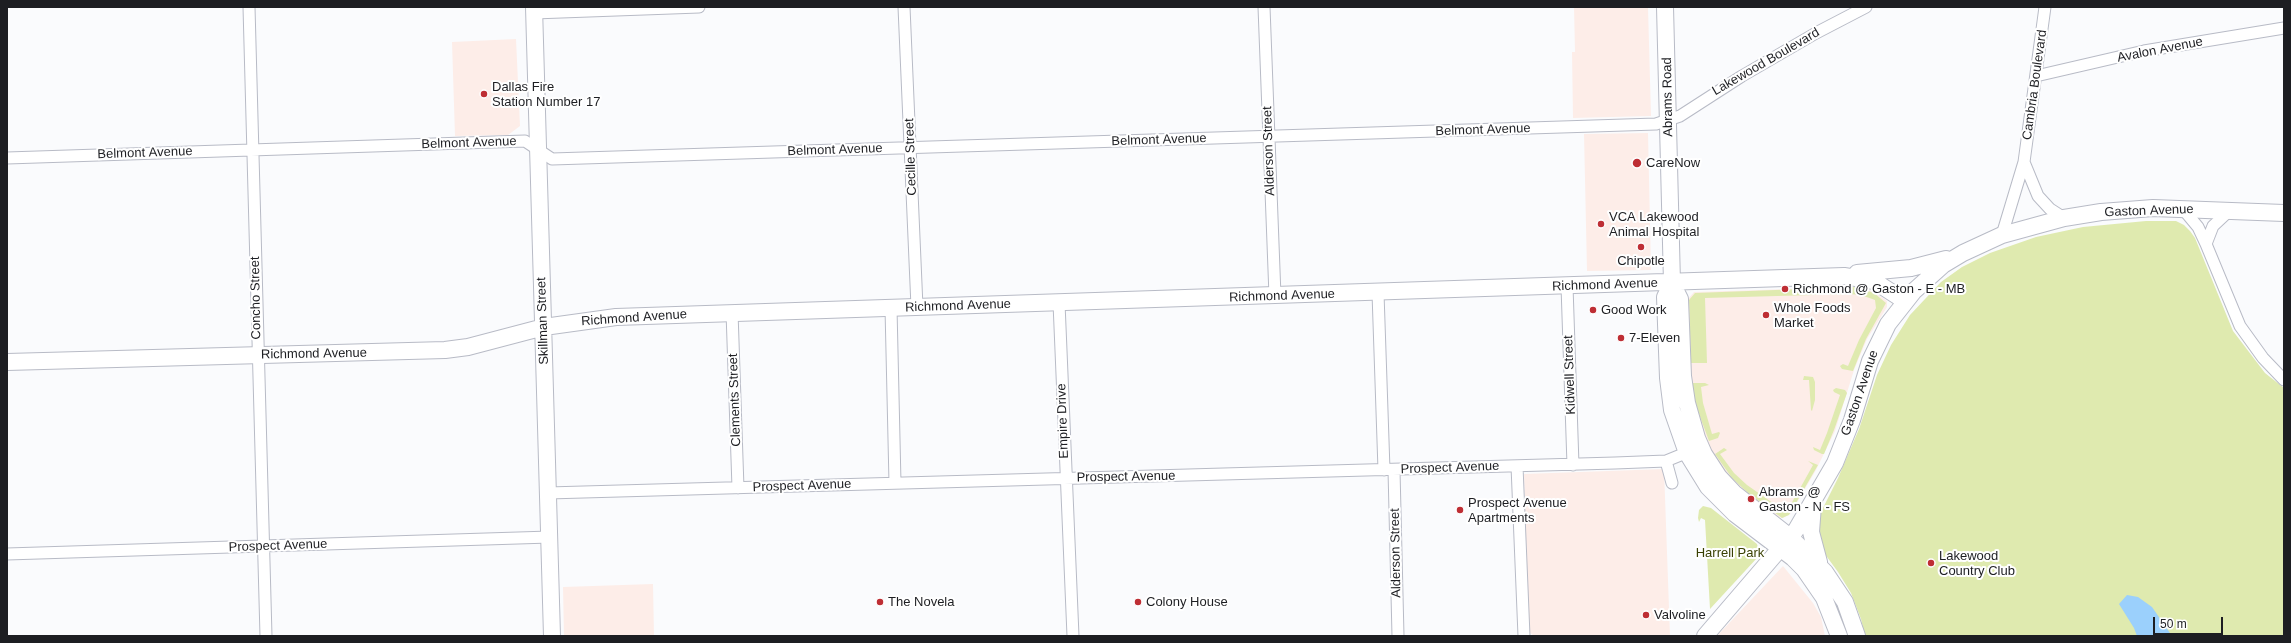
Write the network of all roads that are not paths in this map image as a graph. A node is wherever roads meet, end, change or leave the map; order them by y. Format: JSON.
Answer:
{"nodes":[{"id":1,"x":249,"y":7,"type":"edge"},
{"id":2,"x":699,"y":7,"type":"edge"},
{"id":3,"x":904,"y":7,"type":"edge"},
{"id":4,"x":1264,"y":7,"type":"edge"},
{"id":5,"x":1665,"y":7,"type":"edge"},
{"id":6,"x":1866,"y":7,"type":"edge"},
{"id":7,"x":2045,"y":7,"type":"edge"},
{"id":8,"x":534,"y":10,"type":"edge"},
{"id":9,"x":2284,"y":28,"type":"edge"},
{"id":10,"x":2036,"y":76,"type":"junction"},
{"id":11,"x":1668,"y":121,"type":"junction"},
{"id":12,"x":1268,"y":137,"type":"junction"},
{"id":13,"x":910,"y":148,"type":"junction"},
{"id":14,"x":252,"y":150,"type":"junction"},
{"id":15,"x":538,"y":150,"type":"junction"},
{"id":16,"x":7,"y":158,"type":"edge"},
{"id":17,"x":2024,"y":162,"type":"junction"},
{"id":18,"x":2183,"y":209,"type":"junction"},
{"id":19,"x":2229,"y":211,"type":"junction"},
{"id":20,"x":2284,"y":213,"type":"edge"},
{"id":21,"x":2064,"y":218,"type":"junction"},
{"id":22,"x":2002,"y":235,"type":"junction"},
{"id":23,"x":2206,"y":244,"type":"junction"},
{"id":24,"x":1963,"y":253,"type":"junction"},
{"id":25,"x":1844,"y":276,"type":"junction"},
{"id":26,"x":1672,"y":283,"type":"junction"},
{"id":27,"x":1567,"y":286,"type":"junction"},
{"id":28,"x":1378,"y":293,"type":"junction"},
{"id":29,"x":1275,"y":296,"type":"junction"},
{"id":30,"x":1905,"y":301,"type":"junction"},
{"id":31,"x":1059,"y":303,"type":"junction"},
{"id":32,"x":917,"y":307,"type":"junction"},
{"id":33,"x":891,"y":308,"type":"junction"},
{"id":34,"x":732,"y":312,"type":"junction"},
{"id":35,"x":544,"y":327,"type":"junction"},
{"id":36,"x":258,"y":356,"type":"junction"},
{"id":37,"x":7,"y":362,"type":"edge"},
{"id":38,"x":2284,"y":380,"type":"edge"},
{"id":39,"x":1694,"y":450,"type":"junction"},
{"id":40,"x":1666,"y":461,"type":"junction"},
{"id":41,"x":1573,"y":465,"type":"junction"},
{"id":42,"x":1517,"y":466,"type":"junction"},
{"id":43,"x":1389,"y":470,"type":"junction"},
{"id":44,"x":1065,"y":478,"type":"junction"},
{"id":45,"x":895,"y":483,"type":"junction"},
{"id":46,"x":1672,"y":483,"type":"dead end"},
{"id":47,"x":738,"y":488,"type":"junction"},
{"id":48,"x":548,"y":493,"type":"junction"},
{"id":49,"x":1813,"y":504,"type":"junction"},
{"id":50,"x":550,"y":537,"type":"junction"},
{"id":51,"x":1786,"y":542,"type":"junction"},
{"id":52,"x":263,"y":546,"type":"junction"},
{"id":53,"x":7,"y":554,"type":"edge"},
{"id":54,"x":1820,"y":566,"type":"junction"},
{"id":55,"x":266,"y":636,"type":"edge"},
{"id":56,"x":552,"y":636,"type":"edge"},
{"id":57,"x":1073,"y":636,"type":"edge"},
{"id":58,"x":1398,"y":636,"type":"edge"},
{"id":59,"x":1524,"y":636,"type":"edge"},
{"id":60,"x":1705,"y":636,"type":"edge"},
{"id":61,"x":1839,"y":636,"type":"edge"},
{"id":62,"x":1857,"y":636,"type":"edge"}],
"edges":[{"from":1,"to":14,"type":"street","name":"Concho Street"},
{"from":2,"to":8,"type":"street"},
{"from":3,"to":13,"type":"street","name":"Cecille Street"},
{"from":4,"to":12,"type":"street","name":"Alderson Street"},
{"from":5,"to":11,"type":"street","name":"Abrams Road"},
{"from":6,"to":11,"type":"street","name":"Lakewood Boulevard"},
{"from":7,"to":10,"type":"street","name":"Cambria Boulevard"},
{"from":8,"to":15,"type":"street","name":"Skillman Street"},
{"from":9,"to":10,"type":"street","name":"Avalon Avenue"},
{"from":10,"to":17,"type":"street","name":"Cambria Boulevard"},
{"from":11,"to":12,"type":"street","name":"Belmont Avenue"},
{"from":11,"to":26,"type":"street","name":"Abrams Road"},
{"from":12,"to":13,"type":"street","name":"Belmont Avenue"},
{"from":12,"to":29,"type":"street","name":"Alderson Street"},
{"from":13,"to":15,"type":"street","name":"Belmont Avenue"},
{"from":13,"to":32,"type":"street","name":"Cecille Street"},
{"from":14,"to":15,"type":"street","name":"Belmont Avenue"},
{"from":14,"to":16,"type":"street","name":"Belmont Avenue"},
{"from":14,"to":36,"type":"street","name":"Concho Street"},
{"from":15,"to":35,"type":"street","name":"Skillman Street"},
{"from":17,"to":21,"type":"street"},
{"from":17,"to":22,"type":"street","name":"Cambria Boulevard"},
{"from":18,"to":19,"type":"street","name":"Gaston Avenue"},
{"from":18,"to":21,"type":"street","name":"Gaston Avenue"},
{"from":18,"to":23,"type":"street"},
{"from":19,"to":20,"type":"street","name":"Gaston Avenue"},
{"from":19,"to":23,"type":"street"},
{"from":21,"to":22,"type":"street","name":"Gaston Avenue"},
{"from":22,"to":24,"type":"street","name":"Gaston Avenue"},
{"from":23,"to":38,"type":"street"},
{"from":24,"to":25,"type":"street"},
{"from":24,"to":30,"type":"street","name":"Gaston Avenue"},
{"from":25,"to":26,"type":"street","name":"Richmond Avenue"},
{"from":25,"to":30,"type":"street","name":"Richmond Avenue"},
{"from":26,"to":27,"type":"street","name":"Richmond Avenue"},
{"from":26,"to":39,"type":"street","name":"Abrams Road"},
{"from":27,"to":28,"type":"street","name":"Richmond Avenue"},
{"from":27,"to":41,"type":"street","name":"Kidwell Street"},
{"from":28,"to":29,"type":"street","name":"Richmond Avenue"},
{"from":28,"to":43,"type":"street","name":"Alderson Street"},
{"from":29,"to":31,"type":"street","name":"Richmond Avenue"},
{"from":30,"to":49,"type":"street","name":"Gaston Avenue"},
{"from":31,"to":32,"type":"street","name":"Richmond Avenue"},
{"from":31,"to":44,"type":"street","name":"Empire Drive"},
{"from":32,"to":33,"type":"street","name":"Richmond Avenue"},
{"from":33,"to":34,"type":"street","name":"Richmond Avenue"},
{"from":33,"to":45,"type":"street"},
{"from":34,"to":35,"type":"street","name":"Richmond Avenue"},
{"from":34,"to":47,"type":"street","name":"Clements Street"},
{"from":35,"to":36,"type":"street","name":"Richmond Avenue"},
{"from":35,"to":48,"type":"street","name":"Skillman Street"},
{"from":36,"to":37,"type":"street","name":"Richmond Avenue"},
{"from":36,"to":52,"type":"street","name":"Concho Street"},
{"from":39,"to":40,"type":"street","name":"Prospect Avenue"},
{"from":39,"to":51,"type":"street","name":"Abrams Road"},
{"from":40,"to":41,"type":"street","name":"Prospect Avenue"},
{"from":40,"to":46,"type":"street"},
{"from":41,"to":42,"type":"street","name":"Prospect Avenue"},
{"from":42,"to":43,"type":"street","name":"Prospect Avenue"},
{"from":42,"to":59,"type":"street"},
{"from":43,"to":44,"type":"street","name":"Prospect Avenue"},
{"from":43,"to":58,"type":"street","name":"Alderson Street"},
{"from":44,"to":45,"type":"street","name":"Prospect Avenue"},
{"from":44,"to":57,"type":"street","name":"Empire Drive"},
{"from":45,"to":47,"type":"street","name":"Prospect Avenue"},
{"from":47,"to":48,"type":"street","name":"Prospect Avenue"},
{"from":48,"to":50,"type":"street","name":"Skillman Street"},
{"from":49,"to":51,"type":"street","name":"Gaston Avenue"},
{"from":49,"to":54,"type":"street"},
{"from":50,"to":52,"type":"street","name":"Prospect Avenue"},
{"from":50,"to":56,"type":"street","name":"Skillman Street"},
{"from":51,"to":54,"type":"street","name":"Abrams Road"},
{"from":51,"to":60,"type":"street","name":"Gaston Avenue"},
{"from":51,"to":61,"type":"street","name":"Abrams Road"},
{"from":52,"to":53,"type":"street","name":"Prospect Avenue"},
{"from":52,"to":55,"type":"street","name":"Concho Street"},
{"from":54,"to":62,"type":"street","name":"Abrams Road"}]}
